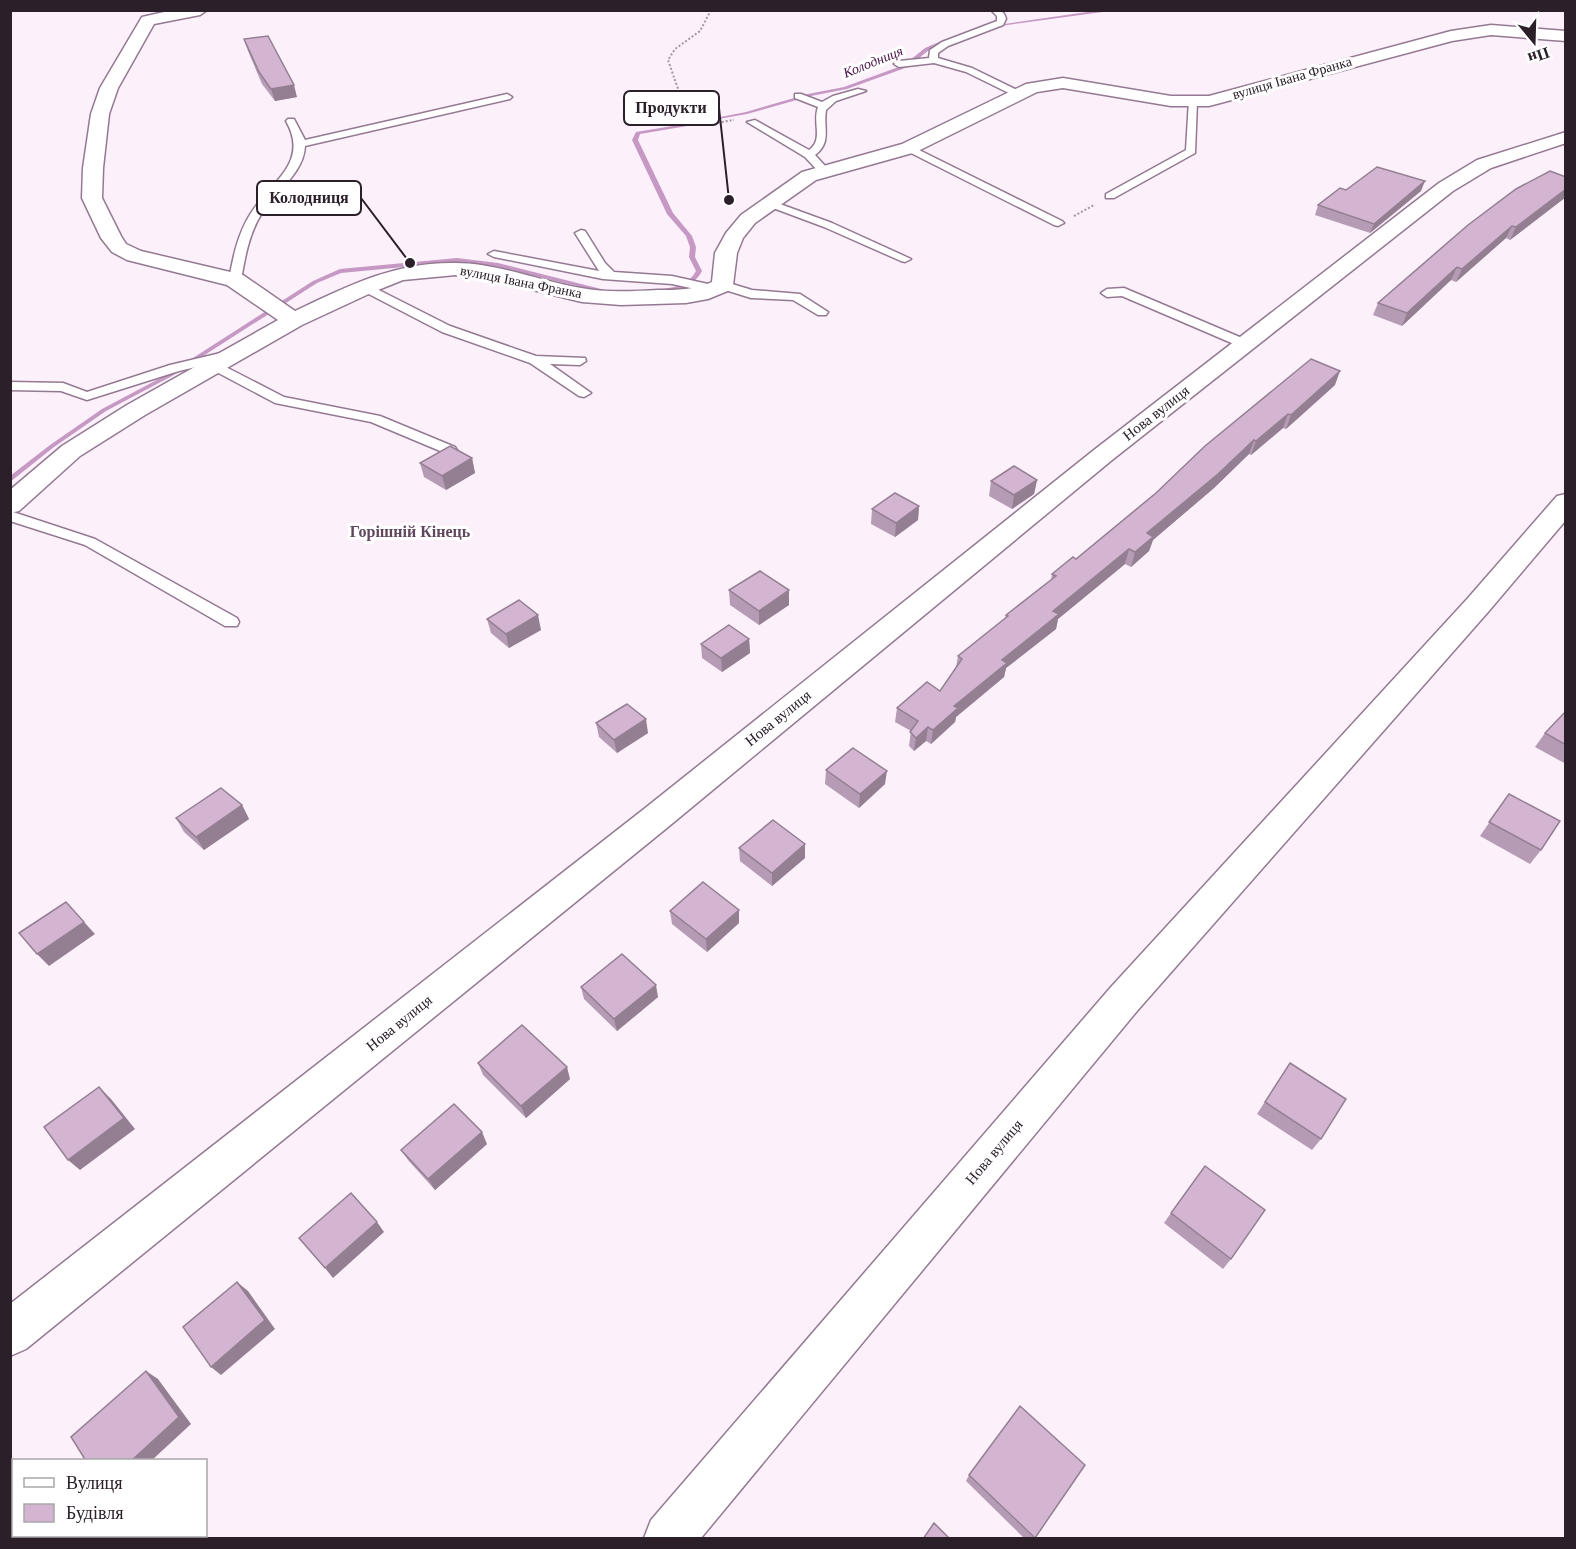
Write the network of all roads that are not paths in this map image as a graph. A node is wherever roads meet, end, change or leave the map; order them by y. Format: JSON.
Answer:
{"nodes":[{"id":1,"x":200,"y":10,"type":"edge"},
{"id":2,"x":995,"y":10,"type":"edge"},
{"id":3,"x":158,"y":13,"type":"edge"},
{"id":4,"x":1566,"y":36,"type":"edge"},
{"id":5,"x":929,"y":61,"type":"junction"},
{"id":6,"x":898,"y":64,"type":"dead end"},
{"id":7,"x":861,"y":91,"type":"dead end"},
{"id":8,"x":1018,"y":94,"type":"junction"},
{"id":9,"x":798,"y":96,"type":"dead end"},
{"id":10,"x":507,"y":97,"type":"dead end"},
{"id":11,"x":1192,"y":102,"type":"junction"},
{"id":12,"x":823,"y":106,"type":"junction"},
{"id":13,"x":291,"y":121,"type":"dead end"},
{"id":14,"x":752,"y":122,"type":"road end"},
{"id":15,"x":1566,"y":137,"type":"edge"},
{"id":16,"x":301,"y":144,"type":"junction"},
{"id":17,"x":909,"y":148,"type":"junction"},
{"id":18,"x":810,"y":155,"type":"junction"},
{"id":19,"x":824,"y":171,"type":"junction"},
{"id":20,"x":1110,"y":196,"type":"road end"},
{"id":21,"x":769,"y":203,"type":"junction"},
{"id":22,"x":1058,"y":223,"type":"road end"},
{"id":23,"x":581,"y":233,"type":"dead end"},
{"id":24,"x":494,"y":254,"type":"dead end"},
{"id":25,"x":904,"y":259,"type":"dead end"},
{"id":26,"x":610,"y":275,"type":"junction"},
{"id":27,"x":235,"y":280,"type":"junction"},
{"id":28,"x":365,"y":287,"type":"junction"},
{"id":29,"x":713,"y":287,"type":"junction"},
{"id":30,"x":1107,"y":293,"type":"dead end"},
{"id":31,"x":822,"y":312,"type":"dead end"},
{"id":32,"x":290,"y":318,"type":"junction"},
{"id":33,"x":1245,"y":344,"type":"junction"},
{"id":34,"x":535,"y":360,"type":"junction"},
{"id":35,"x":580,"y":361,"type":"dead end"},
{"id":36,"x":215,"y":362,"type":"junction"},
{"id":37,"x":10,"y":386,"type":"edge"},
{"id":38,"x":584,"y":393,"type":"dead end"},
{"id":39,"x":450,"y":450,"type":"edge"},
{"id":40,"x":1566,"y":502,"type":"edge"},
{"id":41,"x":10,"y":505,"type":"edge"},
{"id":42,"x":10,"y":516,"type":"edge"},
{"id":43,"x":231,"y":622,"type":"dead end"},
{"id":44,"x":10,"y":1333,"type":"edge"},
{"id":45,"x":669,"y":1539,"type":"edge"}],
"edges":[{"from":1,"to":3,"type":"street"},
{"from":2,"to":5,"type":"lane"},
{"from":3,"to":27,"type":"street"},
{"from":4,"to":11,"type":"street","name":"вулиця Івана Франка"},
{"from":5,"to":6,"type":"lane"},
{"from":5,"to":8,"type":"lane"},
{"from":7,"to":12,"type":"lane"},
{"from":8,"to":11,"type":"street","name":"вулиця Івана Франка"},
{"from":8,"to":17,"type":"street","name":"вулиця Івана Франка"},
{"from":9,"to":12,"type":"lane"},
{"from":10,"to":16,"type":"lane"},
{"from":11,"to":20,"type":"lane"},
{"from":12,"to":18,"type":"lane"},
{"from":13,"to":16,"type":"lane"},
{"from":14,"to":18,"type":"lane"},
{"from":15,"to":33,"type":"street","name":"Нова вулиця"},
{"from":16,"to":27,"type":"lane"},
{"from":17,"to":19,"type":"street","name":"вулиця Івана Франка"},
{"from":17,"to":22,"type":"lane"},
{"from":18,"to":19,"type":"lane"},
{"from":19,"to":21,"type":"street","name":"вулиця Івана Франка"},
{"from":21,"to":25,"type":"lane"},
{"from":21,"to":29,"type":"street","name":"вулиця Івана Франка"},
{"from":23,"to":26,"type":"lane"},
{"from":24,"to":26,"type":"lane"},
{"from":26,"to":29,"type":"lane"},
{"from":27,"to":32,"type":"street"},
{"from":28,"to":29,"type":"street","name":"вулиця Івана Франка"},
{"from":28,"to":32,"type":"street","name":"вулиця Івана Франка"},
{"from":28,"to":34,"type":"lane"},
{"from":29,"to":31,"type":"lane"},
{"from":30,"to":33,"type":"lane"},
{"from":32,"to":36,"type":"street","name":"вулиця Івана Франка"},
{"from":33,"to":44,"type":"street","name":"Нова вулиця"},
{"from":34,"to":35,"type":"lane"},
{"from":34,"to":38,"type":"lane"},
{"from":36,"to":37,"type":"lane"},
{"from":36,"to":39,"type":"lane"},
{"from":36,"to":41,"type":"street","name":"вулиця Івана Франка"},
{"from":40,"to":45,"type":"street","name":"Нова вулиця"},
{"from":42,"to":43,"type":"lane"}]}
